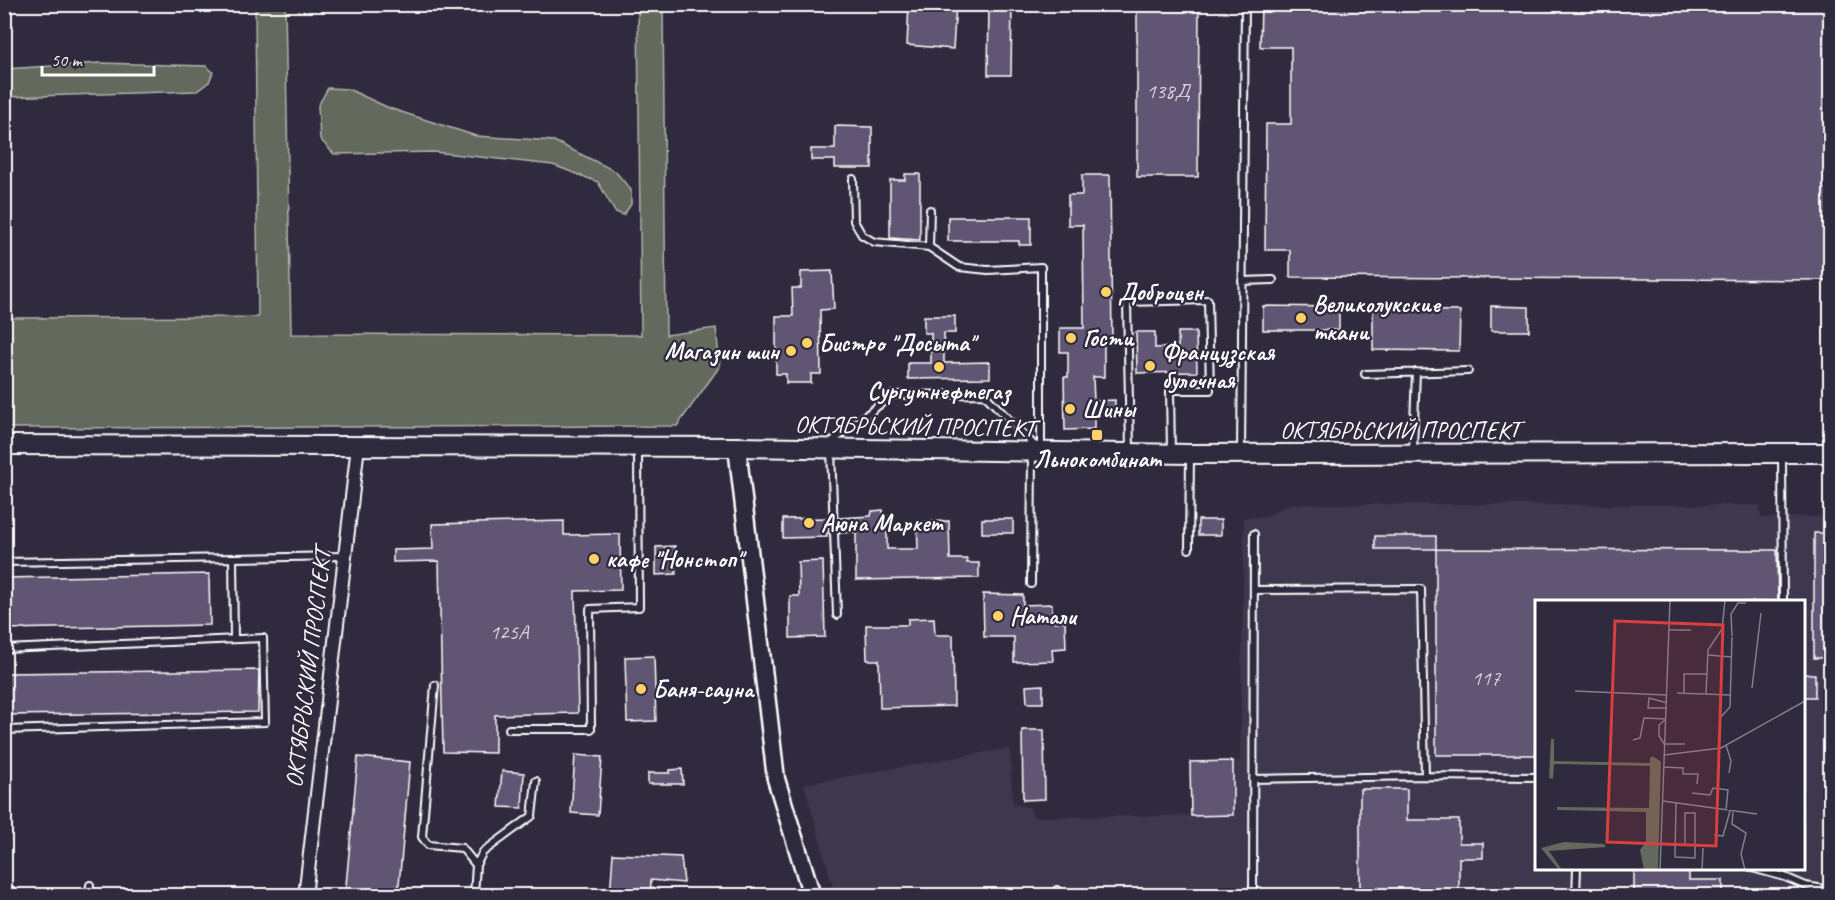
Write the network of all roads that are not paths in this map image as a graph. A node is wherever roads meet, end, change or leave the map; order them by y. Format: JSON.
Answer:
{"nodes":[{"id":1,"x":1245,"y":4,"type":"edge"},
{"id":2,"x":853,"y":179,"type":"dead end"},
{"id":3,"x":930,"y":210,"type":"dead end"},
{"id":4,"x":929,"y":247,"type":"junction"},
{"id":5,"x":1242,"y":280,"type":"junction"},
{"id":6,"x":1273,"y":280,"type":"dead end"},
{"id":7,"x":1468,"y":370,"type":"dead end"},
{"id":8,"x":1416,"y":372,"type":"junction"},
{"id":9,"x":1365,"y":374,"type":"dead end"},
{"id":10,"x":4,"y":445,"type":"edge"},
{"id":11,"x":358,"y":446,"type":"junction"},
{"id":12,"x":638,"y":446,"type":"junction"},
{"id":13,"x":737,"y":447,"type":"junction"},
{"id":14,"x":827,"y":448,"type":"junction"},
{"id":15,"x":1037,"y":453,"type":"junction"},
{"id":16,"x":1130,"y":453,"type":"junction"},
{"id":17,"x":1782,"y":453,"type":"junction"},
{"id":18,"x":1830,"y":453,"type":"edge"},
{"id":19,"x":1171,"y":454,"type":"junction"},
{"id":20,"x":1190,"y":454,"type":"junction"},
{"id":21,"x":1241,"y":454,"type":"junction"},
{"id":22,"x":1413,"y":454,"type":"junction"},
{"id":23,"x":1254,"y":534,"type":"dead end"},
{"id":24,"x":1189,"y":549,"type":"dead end"},
{"id":25,"x":345,"y":556,"type":"junction"},
{"id":26,"x":233,"y":558,"type":"junction"},
{"id":27,"x":4,"y":562,"type":"edge"},
{"id":28,"x":1031,"y":584,"type":"dead end"},
{"id":29,"x":1254,"y":590,"type":"junction"},
{"id":30,"x":1783,"y":600,"type":"edge"},
{"id":31,"x":837,"y":615,"type":"dead end"},
{"id":32,"x":234,"y":639,"type":"junction"},
{"id":33,"x":4,"y":649,"type":"edge"},
{"id":34,"x":435,"y":685,"type":"dead end"},
{"id":35,"x":509,"y":729,"type":"dead end"},
{"id":36,"x":4,"y":730,"type":"edge"},
{"id":37,"x":1425,"y":776,"type":"junction"},
{"id":38,"x":1535,"y":777,"type":"edge"},
{"id":39,"x":1253,"y":779,"type":"junction"},
{"id":40,"x":536,"y":782,"type":"dead end"},
{"id":41,"x":476,"y":865,"type":"junction"},
{"id":42,"x":1577,"y":870,"type":"edge"},
{"id":43,"x":1759,"y":870,"type":"edge"},
{"id":44,"x":1785,"y":870,"type":"edge"},
{"id":45,"x":1785,"y":877,"type":"junction"},
{"id":46,"x":90,"y":885,"type":"dead end"},
{"id":47,"x":1830,"y":890,"type":"edge"},
{"id":48,"x":89,"y":896,"type":"edge"},
{"id":49,"x":305,"y":896,"type":"edge"},
{"id":50,"x":474,"y":896,"type":"edge"},
{"id":51,"x":812,"y":896,"type":"edge"},
{"id":52,"x":1253,"y":896,"type":"edge"},
{"id":53,"x":1576,"y":896,"type":"edge"}],
"edges":[{"from":1,"to":5,"type":"lane"},
{"from":2,"to":4,"type":"lane"},
{"from":3,"to":4,"type":"lane"},
{"from":4,"to":15,"type":"lane"},
{"from":5,"to":6,"type":"lane"},
{"from":5,"to":21,"type":"lane"},
{"from":7,"to":8,"type":"lane"},
{"from":8,"to":9,"type":"lane"},
{"from":8,"to":22,"type":"lane"},
{"from":10,"to":11,"type":"main road","name":"ОКТЯБРЬСКИЙ ПРОСПЕКТ"},
{"from":11,"to":12,"type":"main road","name":"ОКТЯБРЬСКИЙ ПРОСПЕКТ"},
{"from":11,"to":25,"type":"street","name":"ОКТЯБРЬСКИЙ ПРОСПЕКТ"},
{"from":12,"to":13,"type":"main road","name":"ОКТЯБРЬСКИЙ ПРОСПЕКТ"},
{"from":12,"to":35,"type":"lane"},
{"from":13,"to":14,"type":"main road","name":"ОКТЯБРЬСКИЙ ПРОСПЕКТ"},
{"from":13,"to":51,"type":"street"},
{"from":14,"to":15,"type":"main road","name":"ОКТЯБРЬСКИЙ ПРОСПЕКТ"},
{"from":14,"to":15,"type":"lane"},
{"from":14,"to":31,"type":"lane"},
{"from":15,"to":16,"type":"main road","name":"ОКТЯБРЬСКИЙ ПРОСПЕКТ"},
{"from":15,"to":28,"type":"lane"},
{"from":16,"to":19,"type":"main road","name":"ОКТЯБРЬСКИЙ ПРОСПЕКТ"},
{"from":16,"to":19,"type":"lane"},
{"from":17,"to":18,"type":"main road","name":"ОКТЯБРЬСКИЙ ПРОСПЕКТ"},
{"from":17,"to":22,"type":"main road","name":"ОКТЯБРЬСКИЙ ПРОСПЕКТ"},
{"from":17,"to":30,"type":"lane"},
{"from":19,"to":20,"type":"main road","name":"ОКТЯБРЬСКИЙ ПРОСПЕКТ"},
{"from":20,"to":21,"type":"main road","name":"ОКТЯБРЬСКИЙ ПРОСПЕКТ"},
{"from":20,"to":24,"type":"lane"},
{"from":21,"to":22,"type":"main road","name":"ОКТЯБРЬСКИЙ ПРОСПЕКТ"},
{"from":23,"to":29,"type":"lane"},
{"from":25,"to":26,"type":"lane"},
{"from":25,"to":49,"type":"street","name":"ОКТЯБРЬСКИЙ ПРОСПЕКТ"},
{"from":26,"to":27,"type":"lane"},
{"from":26,"to":32,"type":"lane"},
{"from":29,"to":37,"type":"lane"},
{"from":29,"to":39,"type":"lane"},
{"from":32,"to":33,"type":"lane"},
{"from":32,"to":36,"type":"lane"},
{"from":34,"to":41,"type":"lane"},
{"from":37,"to":38,"type":"lane"},
{"from":37,"to":39,"type":"lane"},
{"from":39,"to":52,"type":"lane"},
{"from":40,"to":41,"type":"lane"},
{"from":41,"to":50,"type":"lane"},
{"from":42,"to":53,"type":"lane"},
{"from":43,"to":45,"type":"lane"},
{"from":44,"to":45,"type":"lane"},
{"from":45,"to":47,"type":"lane"},
{"from":46,"to":48,"type":"lane"}]}
